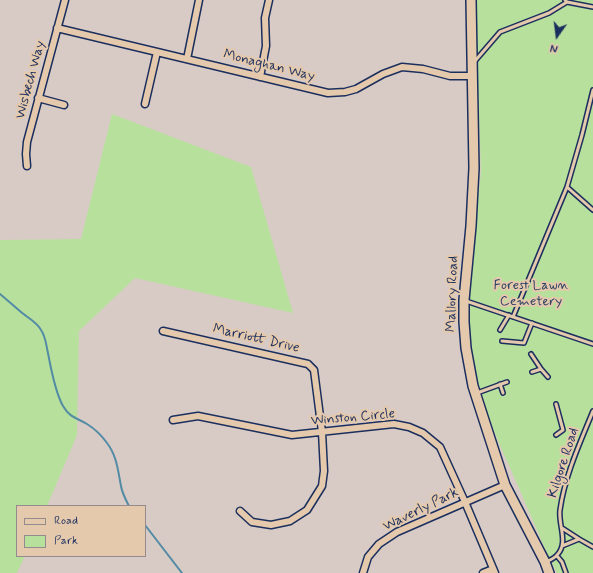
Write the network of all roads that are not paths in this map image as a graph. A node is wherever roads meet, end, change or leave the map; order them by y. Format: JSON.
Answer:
{"nodes":[{"id":1,"x":65,"y":0,"type":"edge"},
{"id":2,"x":199,"y":0,"type":"edge"},
{"id":3,"x":269,"y":0,"type":"edge"},
{"id":4,"x":471,"y":0,"type":"edge"},
{"id":5,"x":566,"y":1,"type":"edge"},
{"id":6,"x":593,"y":7,"type":"edge"},
{"id":7,"x":57,"y":28,"type":"junction"},
{"id":8,"x":158,"y":52,"type":"junction"},
{"id":9,"x":187,"y":59,"type":"junction"},
{"id":10,"x":472,"y":64,"type":"junction"},
{"id":11,"x":472,"y":76,"type":"junction"},
{"id":12,"x":260,"y":77,"type":"junction"},
{"id":13,"x":593,"y":90,"type":"edge"},
{"id":14,"x":38,"y":98,"type":"junction"},
{"id":15,"x":145,"y":104,"type":"dead end"},
{"id":16,"x":64,"y":105,"type":"dead end"},
{"id":17,"x":27,"y":166,"type":"dead end"},
{"id":18,"x":566,"y":187,"type":"junction"},
{"id":19,"x":593,"y":210,"type":"edge"},
{"id":20,"x":464,"y":300,"type":"junction"},
{"id":21,"x":511,"y":316,"type":"junction"},
{"id":22,"x":532,"y":323,"type":"junction"},
{"id":23,"x":163,"y":330,"type":"dead end"},
{"id":24,"x":500,"y":330,"type":"dead end"},
{"id":25,"x":502,"y":341,"type":"dead end"},
{"id":26,"x":593,"y":344,"type":"edge"},
{"id":27,"x":531,"y":354,"type":"dead end"},
{"id":28,"x":541,"y":369,"type":"junction"},
{"id":29,"x":532,"y":372,"type":"dead end"},
{"id":30,"x":548,"y":377,"type":"dead end"},
{"id":31,"x":507,"y":382,"type":"dead end"},
{"id":32,"x":500,"y":384,"type":"junction"},
{"id":33,"x":475,"y":393,"type":"junction"},
{"id":34,"x":503,"y":393,"type":"dead end"},
{"id":35,"x":556,"y":404,"type":"dead end"},
{"id":36,"x":593,"y":410,"type":"edge"},
{"id":37,"x":174,"y":420,"type":"dead end"},
{"id":38,"x":322,"y":432,"type":"junction"},
{"id":39,"x":556,"y":435,"type":"dead end"},
{"id":40,"x":505,"y":485,"type":"junction"},
{"id":41,"x":465,"y":502,"type":"junction"},
{"id":42,"x":240,"y":511,"type":"dead end"},
{"id":43,"x":562,"y":528,"type":"junction"},
{"id":44,"x":579,"y":539,"type":"junction"},
{"id":45,"x":562,"y":546,"type":"junction"},
{"id":46,"x":593,"y":547,"type":"edge"},
{"id":47,"x":557,"y":556,"type":"junction"},
{"id":48,"x":545,"y":562,"type":"junction"},
{"id":49,"x":494,"y":571,"type":"edge"},
{"id":50,"x":363,"y":573,"type":"edge"},
{"id":51,"x":484,"y":573,"type":"edge"},
{"id":52,"x":549,"y":573,"type":"edge"},
{"id":53,"x":566,"y":573,"type":"edge"}],
"edges":[{"from":1,"to":7,"type":"street","name":"Wisbech Way"},
{"from":2,"to":9,"type":"street"},
{"from":3,"to":12,"type":"street"},
{"from":4,"to":10,"type":"street","name":"Mallory Road"},
{"from":5,"to":6,"type":"lane"},
{"from":5,"to":10,"type":"lane"},
{"from":7,"to":8,"type":"street","name":"Monaghan Way"},
{"from":7,"to":14,"type":"street","name":"Wisbech Way"},
{"from":8,"to":9,"type":"street","name":"Monaghan Way"},
{"from":8,"to":15,"type":"street"},
{"from":9,"to":12,"type":"street","name":"Monaghan Way"},
{"from":10,"to":11,"type":"street","name":"Mallory Road"},
{"from":11,"to":12,"type":"street","name":"Monaghan Way"},
{"from":11,"to":20,"type":"street","name":"Mallory Road"},
{"from":13,"to":18,"type":"lane"},
{"from":14,"to":16,"type":"street"},
{"from":14,"to":17,"type":"street","name":"Wisbech Way"},
{"from":18,"to":19,"type":"lane"},
{"from":18,"to":21,"type":"lane"},
{"from":20,"to":21,"type":"lane"},
{"from":20,"to":33,"type":"street","name":"Mallory Road"},
{"from":21,"to":22,"type":"lane"},
{"from":21,"to":24,"type":"lane"},
{"from":22,"to":25,"type":"lane"},
{"from":22,"to":26,"type":"lane"},
{"from":23,"to":38,"type":"street","name":"Marriott Drive"},
{"from":27,"to":28,"type":"lane"},
{"from":28,"to":29,"type":"lane"},
{"from":28,"to":30,"type":"lane"},
{"from":31,"to":32,"type":"lane"},
{"from":32,"to":33,"type":"lane"},
{"from":32,"to":34,"type":"lane"},
{"from":33,"to":40,"type":"street","name":"Mallory Road"},
{"from":35,"to":39,"type":"lane"},
{"from":36,"to":43,"type":"lane","name":"Kilgore Road"},
{"from":37,"to":38,"type":"street","name":"Winston Circle"},
{"from":38,"to":41,"type":"street","name":"Winston Circle"},
{"from":38,"to":42,"type":"street","name":"Marriott Drive"},
{"from":40,"to":41,"type":"street","name":"Waverly Park"},
{"from":40,"to":48,"type":"street","name":"Mallory Road"},
{"from":41,"to":49,"type":"street","name":"Winston Circle"},
{"from":41,"to":50,"type":"street","name":"Waverly Park"},
{"from":43,"to":44,"type":"lane"},
{"from":43,"to":45,"type":"lane","name":"Kilgore Road"},
{"from":44,"to":45,"type":"lane"},
{"from":44,"to":46,"type":"lane"},
{"from":45,"to":47,"type":"lane","name":"Kilgore Road"},
{"from":47,"to":48,"type":"lane"},
{"from":47,"to":53,"type":"lane"},
{"from":48,"to":52,"type":"street","name":"Mallory Road"},
{"from":49,"to":51,"type":"street"}]}
